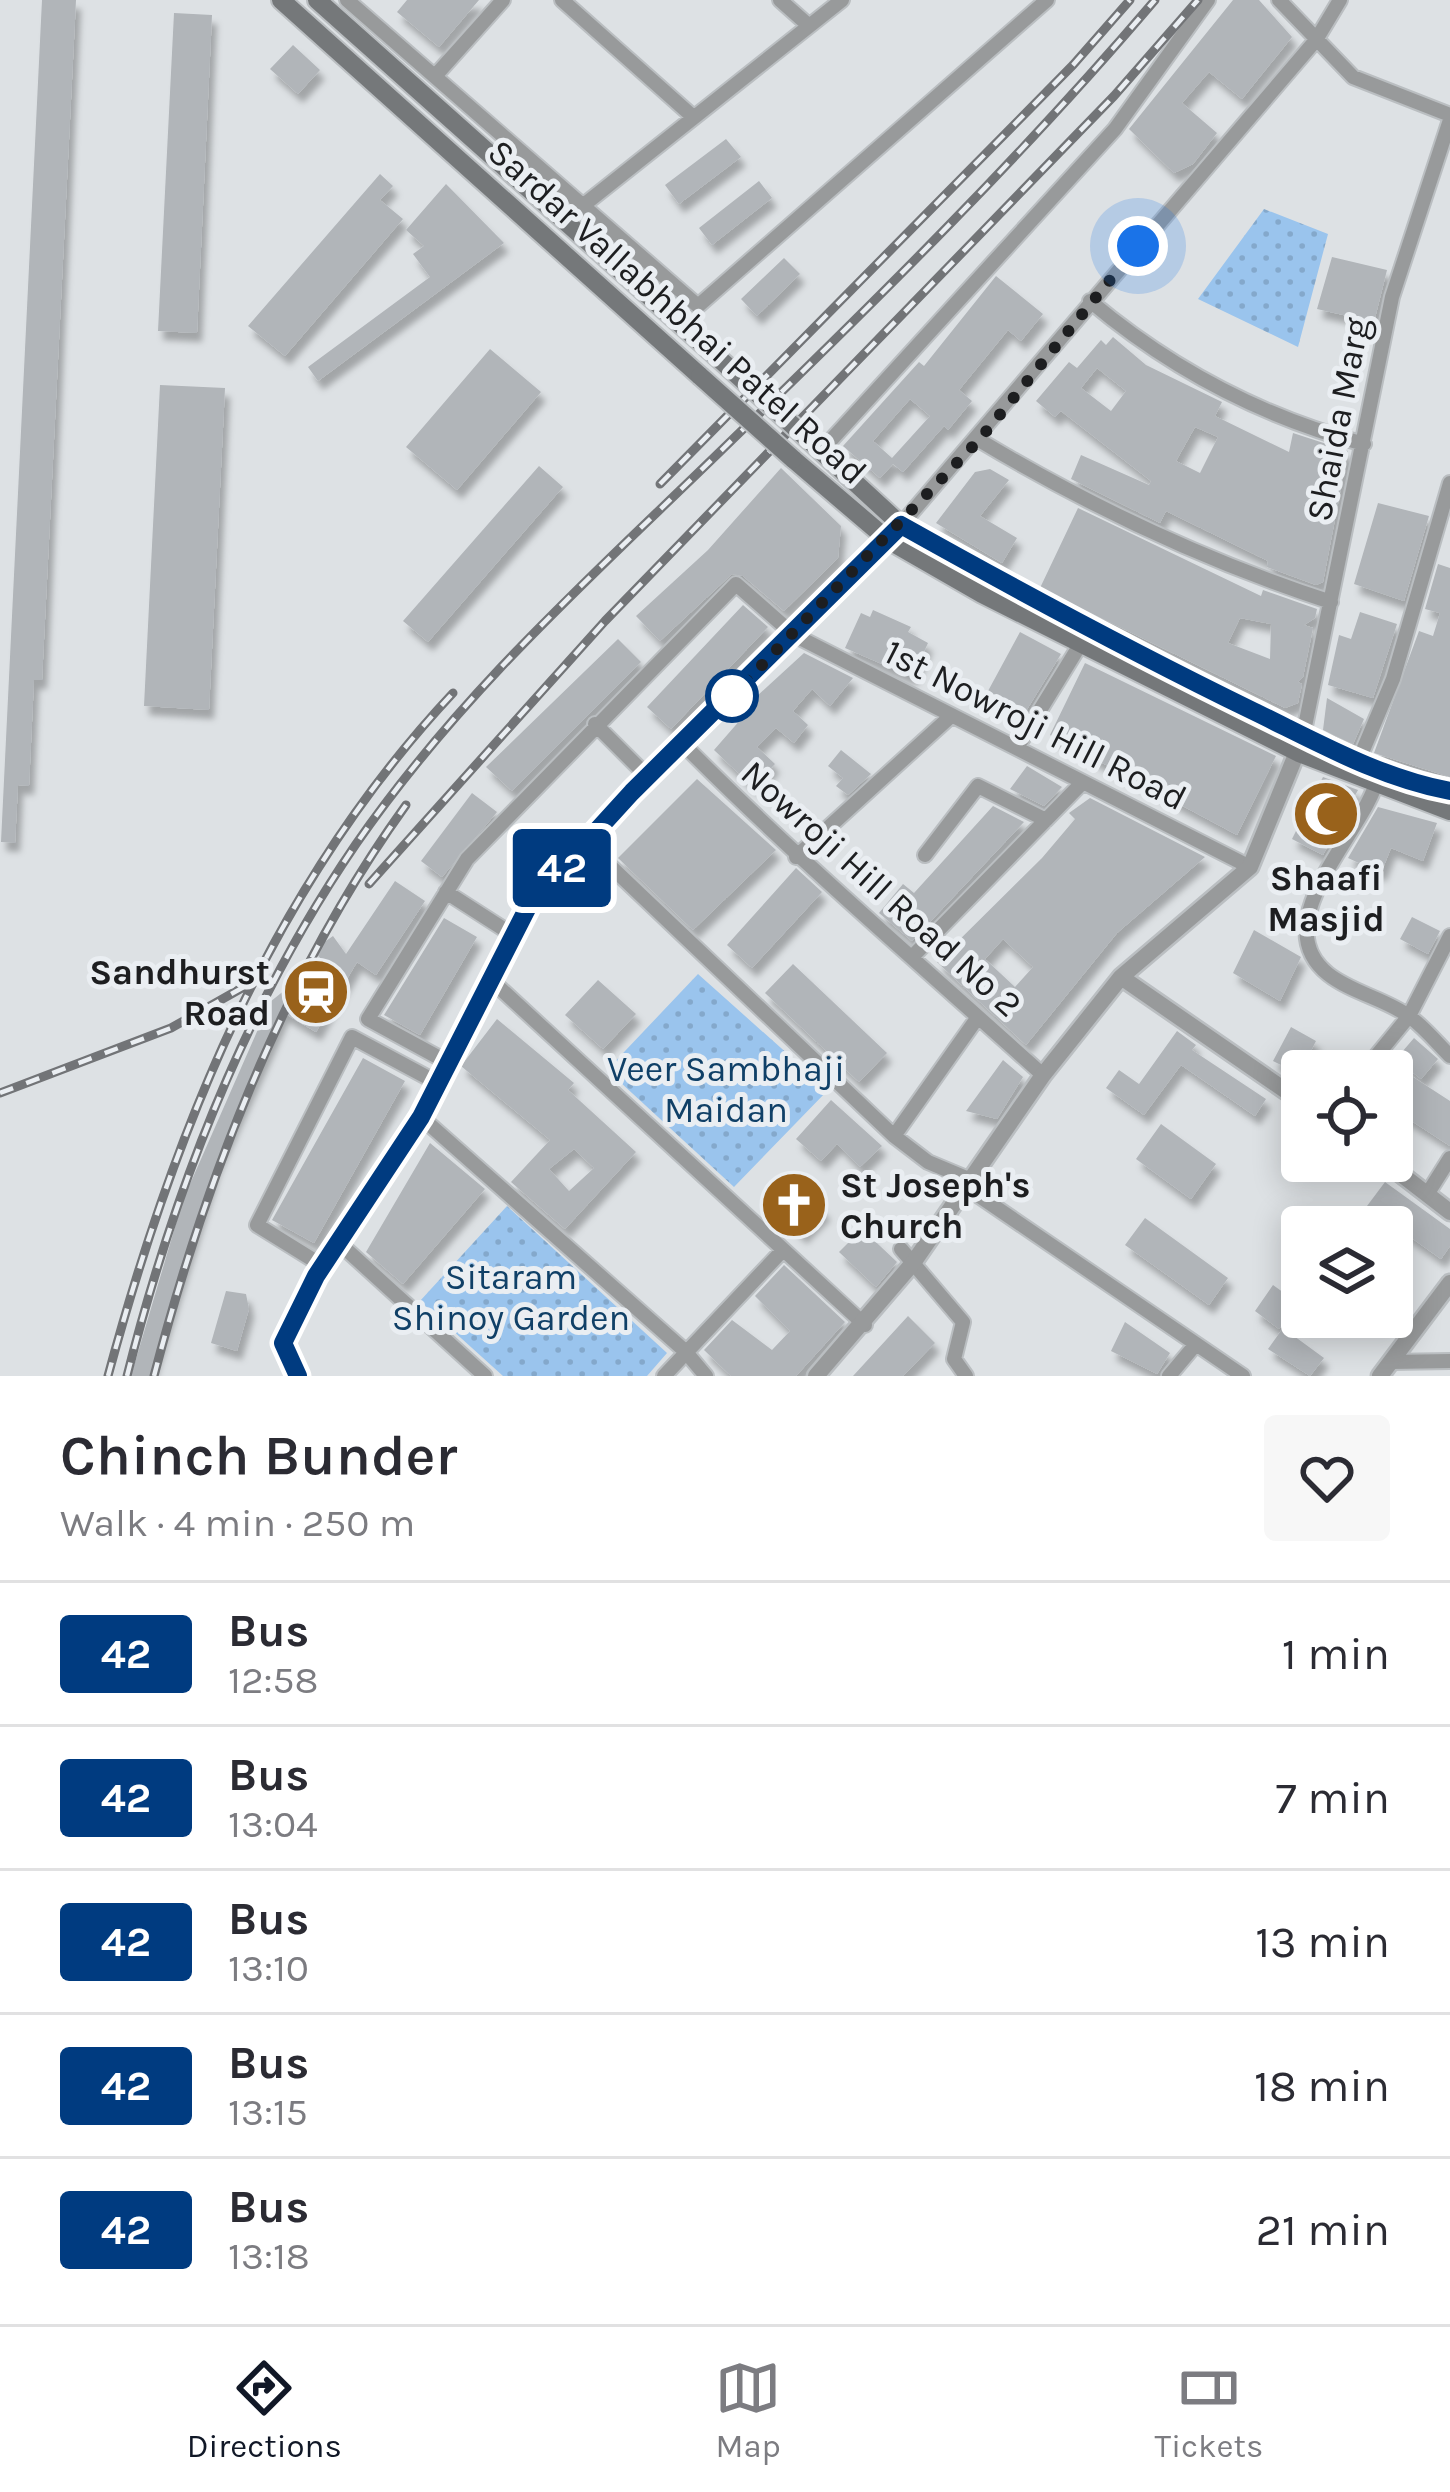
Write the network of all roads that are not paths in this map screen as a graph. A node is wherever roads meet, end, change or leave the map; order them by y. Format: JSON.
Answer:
{"nodes":[{"id":1,"x":281,"y":0,"type":"edge"},
{"id":2,"x":317,"y":0,"type":"edge"},
{"id":3,"x":347,"y":0,"type":"edge"},
{"id":4,"x":503,"y":0,"type":"edge"},
{"id":5,"x":562,"y":0,"type":"edge"},
{"id":6,"x":780,"y":0,"type":"edge"},
{"id":7,"x":842,"y":0,"type":"edge"},
{"id":8,"x":1048,"y":0,"type":"edge"},
{"id":9,"x":1208,"y":0,"type":"edge"},
{"id":10,"x":1279,"y":0,"type":"edge"},
{"id":11,"x":1340,"y":0,"type":"edge"},
{"id":12,"x":807,"y":24,"type":"junction"},
{"id":13,"x":1316,"y":40,"type":"junction"},
{"id":14,"x":436,"y":75,"type":"junction"},
{"id":15,"x":691,"y":115,"type":"junction"},
{"id":16,"x":1450,"y":117,"type":"edge"},
{"id":17,"x":585,"y":204,"type":"junction"},
{"id":18,"x":1090,"y":301,"type":"junction"},
{"id":19,"x":979,"y":440,"type":"junction"},
{"id":20,"x":1364,"y":444,"type":"junction"},
{"id":21,"x":816,"y":445,"type":"junction"},
{"id":22,"x":1450,"y":483,"type":"edge"},
{"id":23,"x":894,"y":532,"type":"junction"},
{"id":24,"x":1330,"y":602,"type":"junction"},
{"id":25,"x":794,"y":634,"type":"junction"},
{"id":26,"x":1084,"y":637,"type":"junction"},
{"id":27,"x":951,"y":716,"type":"junction"},
{"id":28,"x":595,"y":724,"type":"junction"},
{"id":29,"x":683,"y":744,"type":"junction"},
{"id":30,"x":1301,"y":744,"type":"junction"},
{"id":31,"x":1018,"y":746,"type":"junction"},
{"id":32,"x":1358,"y":762,"type":"junction"},
{"id":33,"x":648,"y":777,"type":"junction"},
{"id":34,"x":1377,"y":779,"type":"junction"},
{"id":35,"x":1083,"y":782,"type":"junction"},
{"id":36,"x":1450,"y":791,"type":"edge"},
{"id":37,"x":1450,"y":812,"type":"edge"},
{"id":38,"x":1046,"y":820,"type":"junction"},
{"id":39,"x":585,"y":842,"type":"junction"},
{"id":40,"x":925,"y":855,"type":"dead end"},
{"id":41,"x":796,"y":857,"type":"junction"},
{"id":42,"x":1250,"y":867,"type":"junction"},
{"id":43,"x":446,"y":892,"type":"junction"},
{"id":44,"x":513,"y":935,"type":"junction"},
{"id":45,"x":1450,"y":936,"type":"edge"},
{"id":46,"x":914,"y":955,"type":"junction"},
{"id":47,"x":1121,"y":977,"type":"junction"},
{"id":48,"x":490,"y":979,"type":"junction"},
{"id":49,"x":1409,"y":1016,"type":"junction"},
{"id":50,"x":978,"y":1017,"type":"junction"},
{"id":51,"x":1381,"y":1050,"type":"edge"},
{"id":52,"x":1450,"y":1056,"type":"edge"},
{"id":53,"x":447,"y":1062,"type":"junction"},
{"id":54,"x":1043,"y":1075,"type":"junction"},
{"id":55,"x":436,"y":1082,"type":"junction"},
{"id":56,"x":1281,"y":1087,"type":"edge"},
{"id":57,"x":421,"y":1117,"type":"junction"},
{"id":58,"x":893,"y":1136,"type":"junction"},
{"id":59,"x":1450,"y":1158,"type":"edge"},
{"id":60,"x":1413,"y":1182,"type":"edge"},
{"id":61,"x":969,"y":1183,"type":"junction"},
{"id":62,"x":1428,"y":1193,"type":"junction"},
{"id":63,"x":1450,"y":1212,"type":"edge"},
{"id":64,"x":338,"y":1242,"type":"junction"},
{"id":65,"x":783,"y":1250,"type":"junction"},
{"id":66,"x":907,"y":1256,"type":"junction"},
{"id":67,"x":323,"y":1266,"type":"junction"},
{"id":68,"x":1450,"y":1283,"type":"edge"},
{"id":69,"x":865,"y":1325,"type":"junction"},
{"id":70,"x":1196,"y":1344,"type":"junction"},
{"id":71,"x":685,"y":1351,"type":"junction"},
{"id":72,"x":1450,"y":1361,"type":"edge"},
{"id":73,"x":1386,"y":1369,"type":"edge"},
{"id":74,"x":298,"y":1376,"type":"edge"},
{"id":75,"x":485,"y":1376,"type":"edge"},
{"id":76,"x":664,"y":1376,"type":"edge"},
{"id":77,"x":706,"y":1376,"type":"edge"},
{"id":78,"x":816,"y":1376,"type":"edge"},
{"id":79,"x":966,"y":1376,"type":"edge"},
{"id":80,"x":1169,"y":1376,"type":"edge"},
{"id":81,"x":1243,"y":1376,"type":"edge"}],
"edges":[{"from":1,"to":23,"type":"main road","name":"Sardar Vallabhbhai Patel Road","bridge":true},
{"from":2,"to":21,"type":"main road","name":"Sardar Vallabhbhai Patel Road","bridge":true},
{"from":3,"to":14,"type":"street"},
{"from":4,"to":14,"type":"street"},
{"from":5,"to":15,"type":"street"},
{"from":6,"to":12,"type":"street"},
{"from":7,"to":12,"type":"street"},
{"from":8,"to":17,"type":"street"},
{"from":9,"to":21,"type":"street"},
{"from":10,"to":13,"type":"street"},
{"from":11,"to":13,"type":"street"},
{"from":12,"to":15,"type":"street"},
{"from":13,"to":16,"type":"street"},
{"from":13,"to":18,"type":"street"},
{"from":14,"to":17,"type":"street"},
{"from":15,"to":17,"type":"street"},
{"from":16,"to":20,"type":"street","name":"Shaida Marg"},
{"from":18,"to":19,"type":"street"},
{"from":18,"to":20,"type":"street"},
{"from":19,"to":23,"type":"street"},
{"from":19,"to":24,"type":"street"},
{"from":20,"to":24,"type":"street","name":"Shaida Marg"},
{"from":21,"to":23,"type":"main road","name":"Sardar Vallabhbhai Patel Road"},
{"from":22,"to":32,"type":"street"},
{"from":23,"to":25,"type":"street"},
{"from":23,"to":26,"type":"main road","name":"Sardar Vallabhbhai Patel Road"},
{"from":24,"to":30,"type":"street","name":"Shaida Marg"},
{"from":25,"to":27,"type":"street","name":"1st Nowroji Hill Road"},
{"from":25,"to":28,"type":"street","name":"1st Nowroji Hill Road"},
{"from":25,"to":29,"type":"street"},
{"from":26,"to":30,"type":"main road","name":"Sardar Vallabhbhai Patel Road"},
{"from":26,"to":31,"type":"street"},
{"from":27,"to":31,"type":"street","name":"1st Nowroji Hill Road"},
{"from":27,"to":41,"type":"street"},
{"from":28,"to":33,"type":"street"},
{"from":28,"to":43,"type":"street"},
{"from":29,"to":33,"type":"street"},
{"from":29,"to":41,"type":"street","name":"Nowroji Hill Road No 2"},
{"from":30,"to":32,"type":"main road","name":"Sardar Vallabhbhai Patel Road"},
{"from":30,"to":34,"type":"main road","name":"Sardar Vallabhbhai Patel Road"},
{"from":30,"to":42,"type":"street"},
{"from":31,"to":35,"type":"street","name":"1st Nowroji Hill Road"},
{"from":32,"to":34,"type":"main road","name":"Sardar Vallabhbhai Patel Road"},
{"from":33,"to":39,"type":"street"},
{"from":34,"to":36,"type":"main road","name":"Sardar Vallabhbhai Patel Road"},
{"from":34,"to":37,"type":"main road","name":"Sardar Vallabhbhai Patel Road"},
{"from":34,"to":49,"type":"street"},
{"from":35,"to":38,"type":"street"},
{"from":35,"to":42,"type":"street","name":"1st Nowroji Hill Road"},
{"from":38,"to":40,"type":"street"},
{"from":38,"to":46,"type":"street"},
{"from":39,"to":44,"type":"street"},
{"from":39,"to":58,"type":"street"},
{"from":41,"to":46,"type":"street","name":"Nowroji Hill Road No 2"},
{"from":42,"to":47,"type":"street"},
{"from":43,"to":44,"type":"street"},
{"from":43,"to":53,"type":"street"},
{"from":44,"to":48,"type":"street"},
{"from":45,"to":49,"type":"street"},
{"from":46,"to":50,"type":"street","name":"Nowroji Hill Road No 2"},
{"from":47,"to":54,"type":"street"},
{"from":47,"to":56,"type":"street"},
{"from":48,"to":53,"type":"street"},
{"from":48,"to":65,"type":"street"},
{"from":49,"to":51,"type":"street"},
{"from":49,"to":52,"type":"street"},
{"from":50,"to":54,"type":"street","name":"Nowroji Hill Road No 2"},
{"from":50,"to":58,"type":"street"},
{"from":53,"to":55,"type":"street"},
{"from":54,"to":61,"type":"street"},
{"from":55,"to":57,"type":"street"},
{"from":55,"to":67,"type":"street"},
{"from":57,"to":64,"type":"street"},
{"from":57,"to":71,"type":"street"},
{"from":58,"to":61,"type":"street"},
{"from":59,"to":62,"type":"street"},
{"from":60,"to":62,"type":"street"},
{"from":61,"to":66,"type":"street"},
{"from":61,"to":70,"type":"street"},
{"from":62,"to":63,"type":"street"},
{"from":64,"to":67,"type":"street"},
{"from":64,"to":75,"type":"street"},
{"from":65,"to":69,"type":"street"},
{"from":65,"to":71,"type":"street"},
{"from":66,"to":69,"type":"street"},
{"from":66,"to":79,"type":"street"},
{"from":67,"to":74,"type":"street"},
{"from":68,"to":73,"type":"street"},
{"from":69,"to":78,"type":"street"},
{"from":70,"to":80,"type":"street"},
{"from":70,"to":81,"type":"street"},
{"from":71,"to":76,"type":"street"},
{"from":71,"to":77,"type":"street"},
{"from":72,"to":73,"type":"street"}]}
